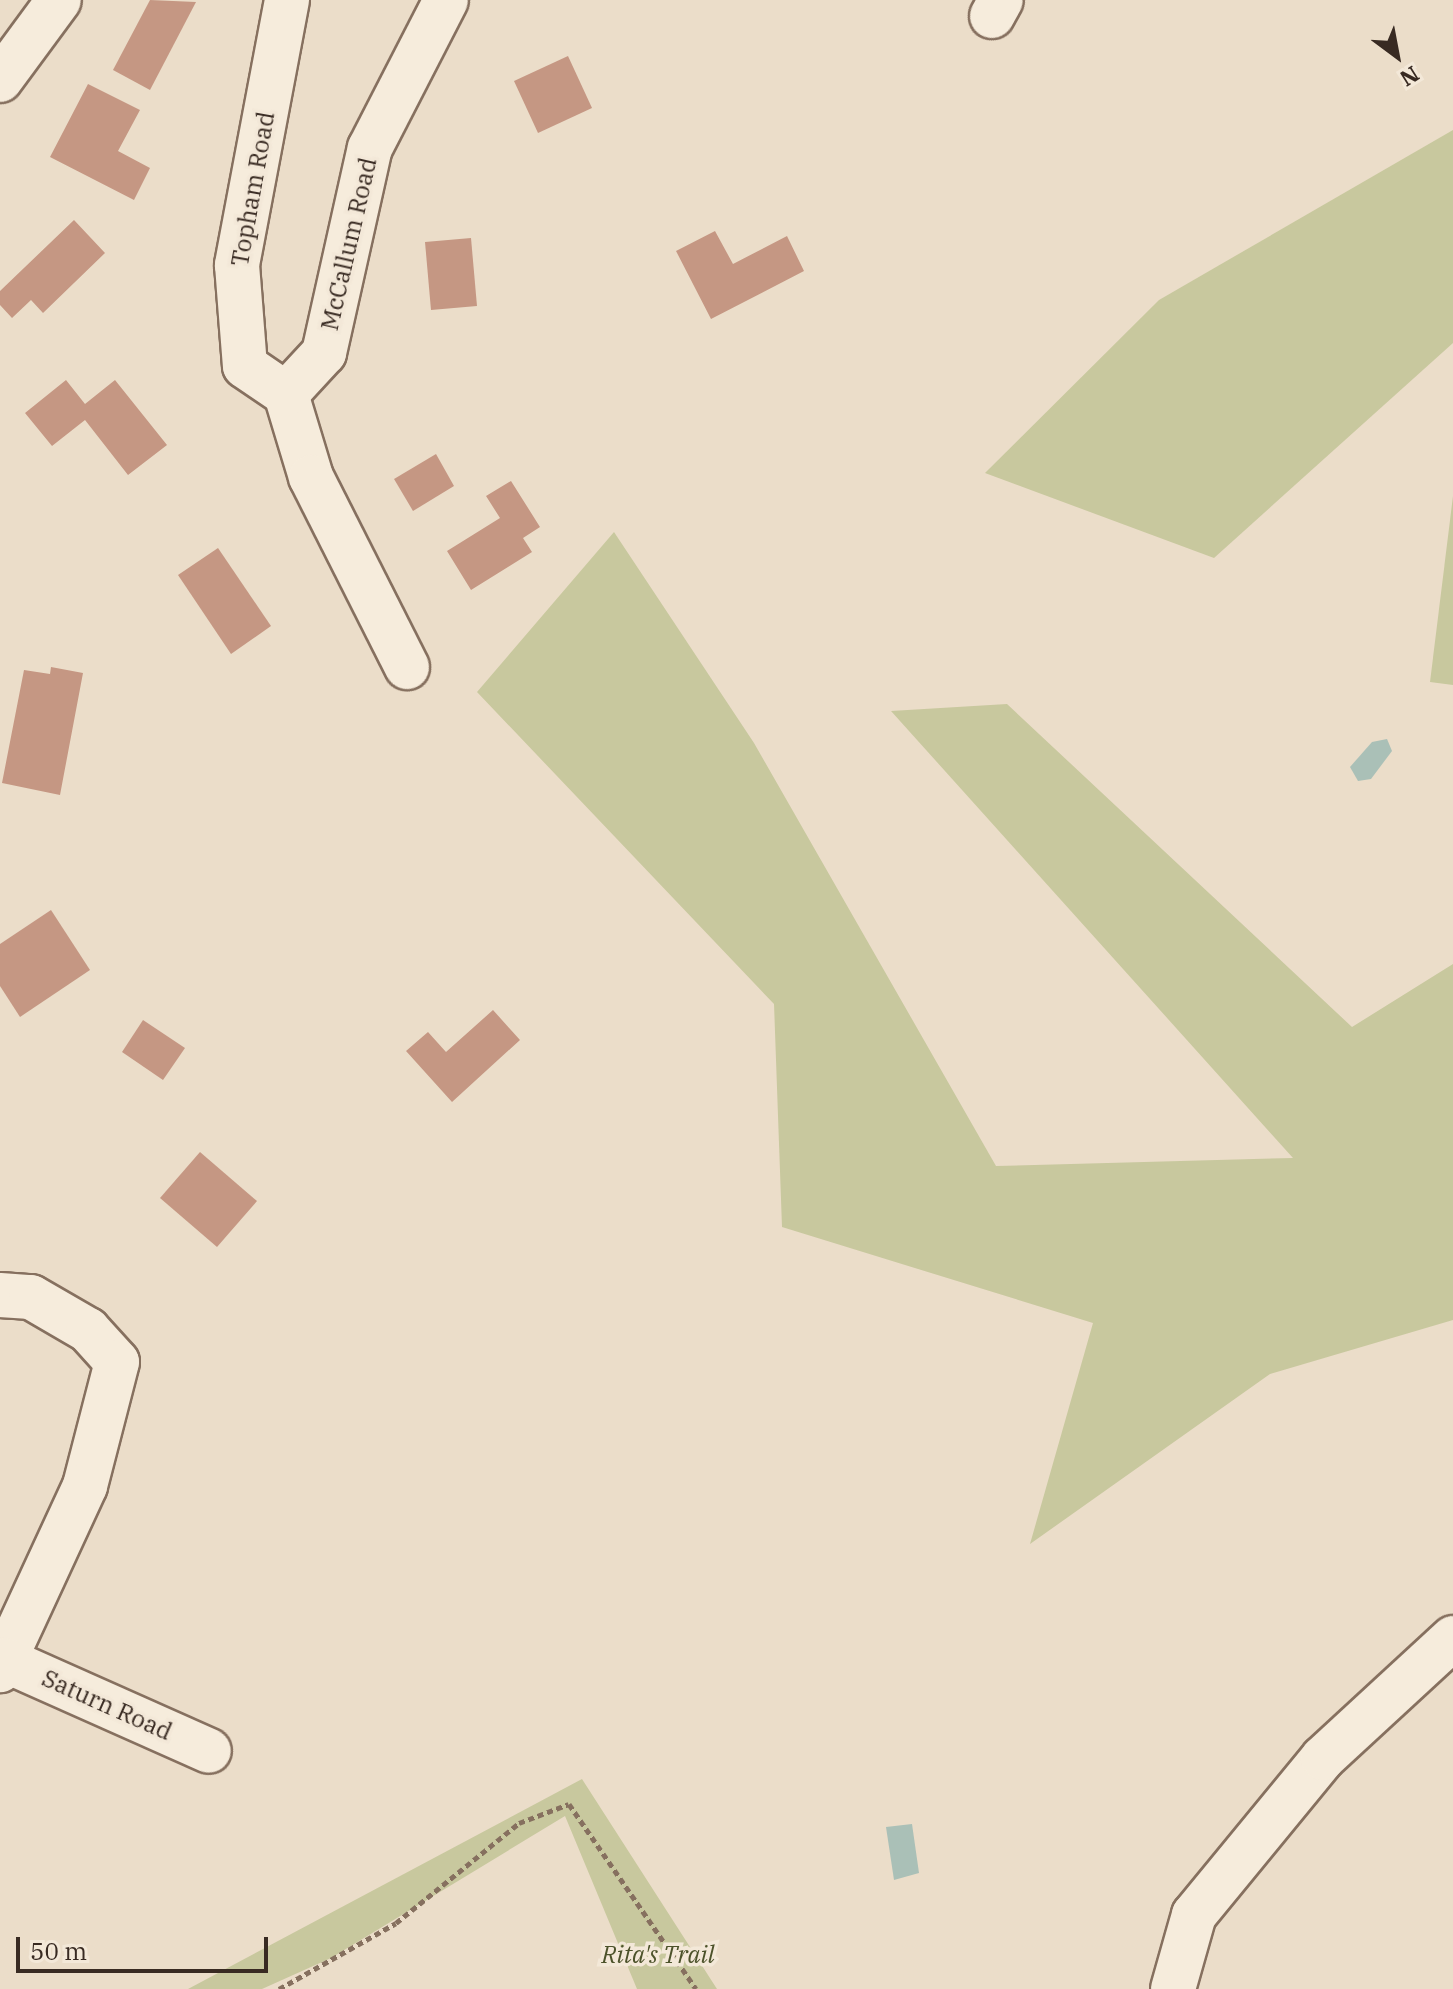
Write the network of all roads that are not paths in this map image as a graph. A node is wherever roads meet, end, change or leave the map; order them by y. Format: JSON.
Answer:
{"nodes":[{"id":1,"x":59,"y":0,"type":"edge"},
{"id":2,"x":287,"y":0,"type":"edge"},
{"id":3,"x":446,"y":0,"type":"edge"},
{"id":4,"x":0,"y":80,"type":"edge"},
{"id":5,"x":286,"y":394,"type":"junction"},
{"id":6,"x":407,"y":667,"type":"dead end"},
{"id":7,"x":0,"y":1295,"type":"edge"},
{"id":8,"x":1453,"y":1638,"type":"edge"},
{"id":9,"x":2,"y":1665,"type":"edge"},
{"id":10,"x":209,"y":1751,"type":"dead end"},
{"id":11,"x":1173,"y":1989,"type":"edge"}],
"edges":[{"from":1,"to":4,"type":"street"},
{"from":2,"to":5,"type":"street","name":"Topham Road"},
{"from":3,"to":5,"type":"street","name":"McCallum Road"},
{"from":5,"to":6,"type":"street"},
{"from":7,"to":9,"type":"street"},
{"from":8,"to":11,"type":"street"},
{"from":9,"to":10,"type":"street","name":"Saturn Road"}]}
